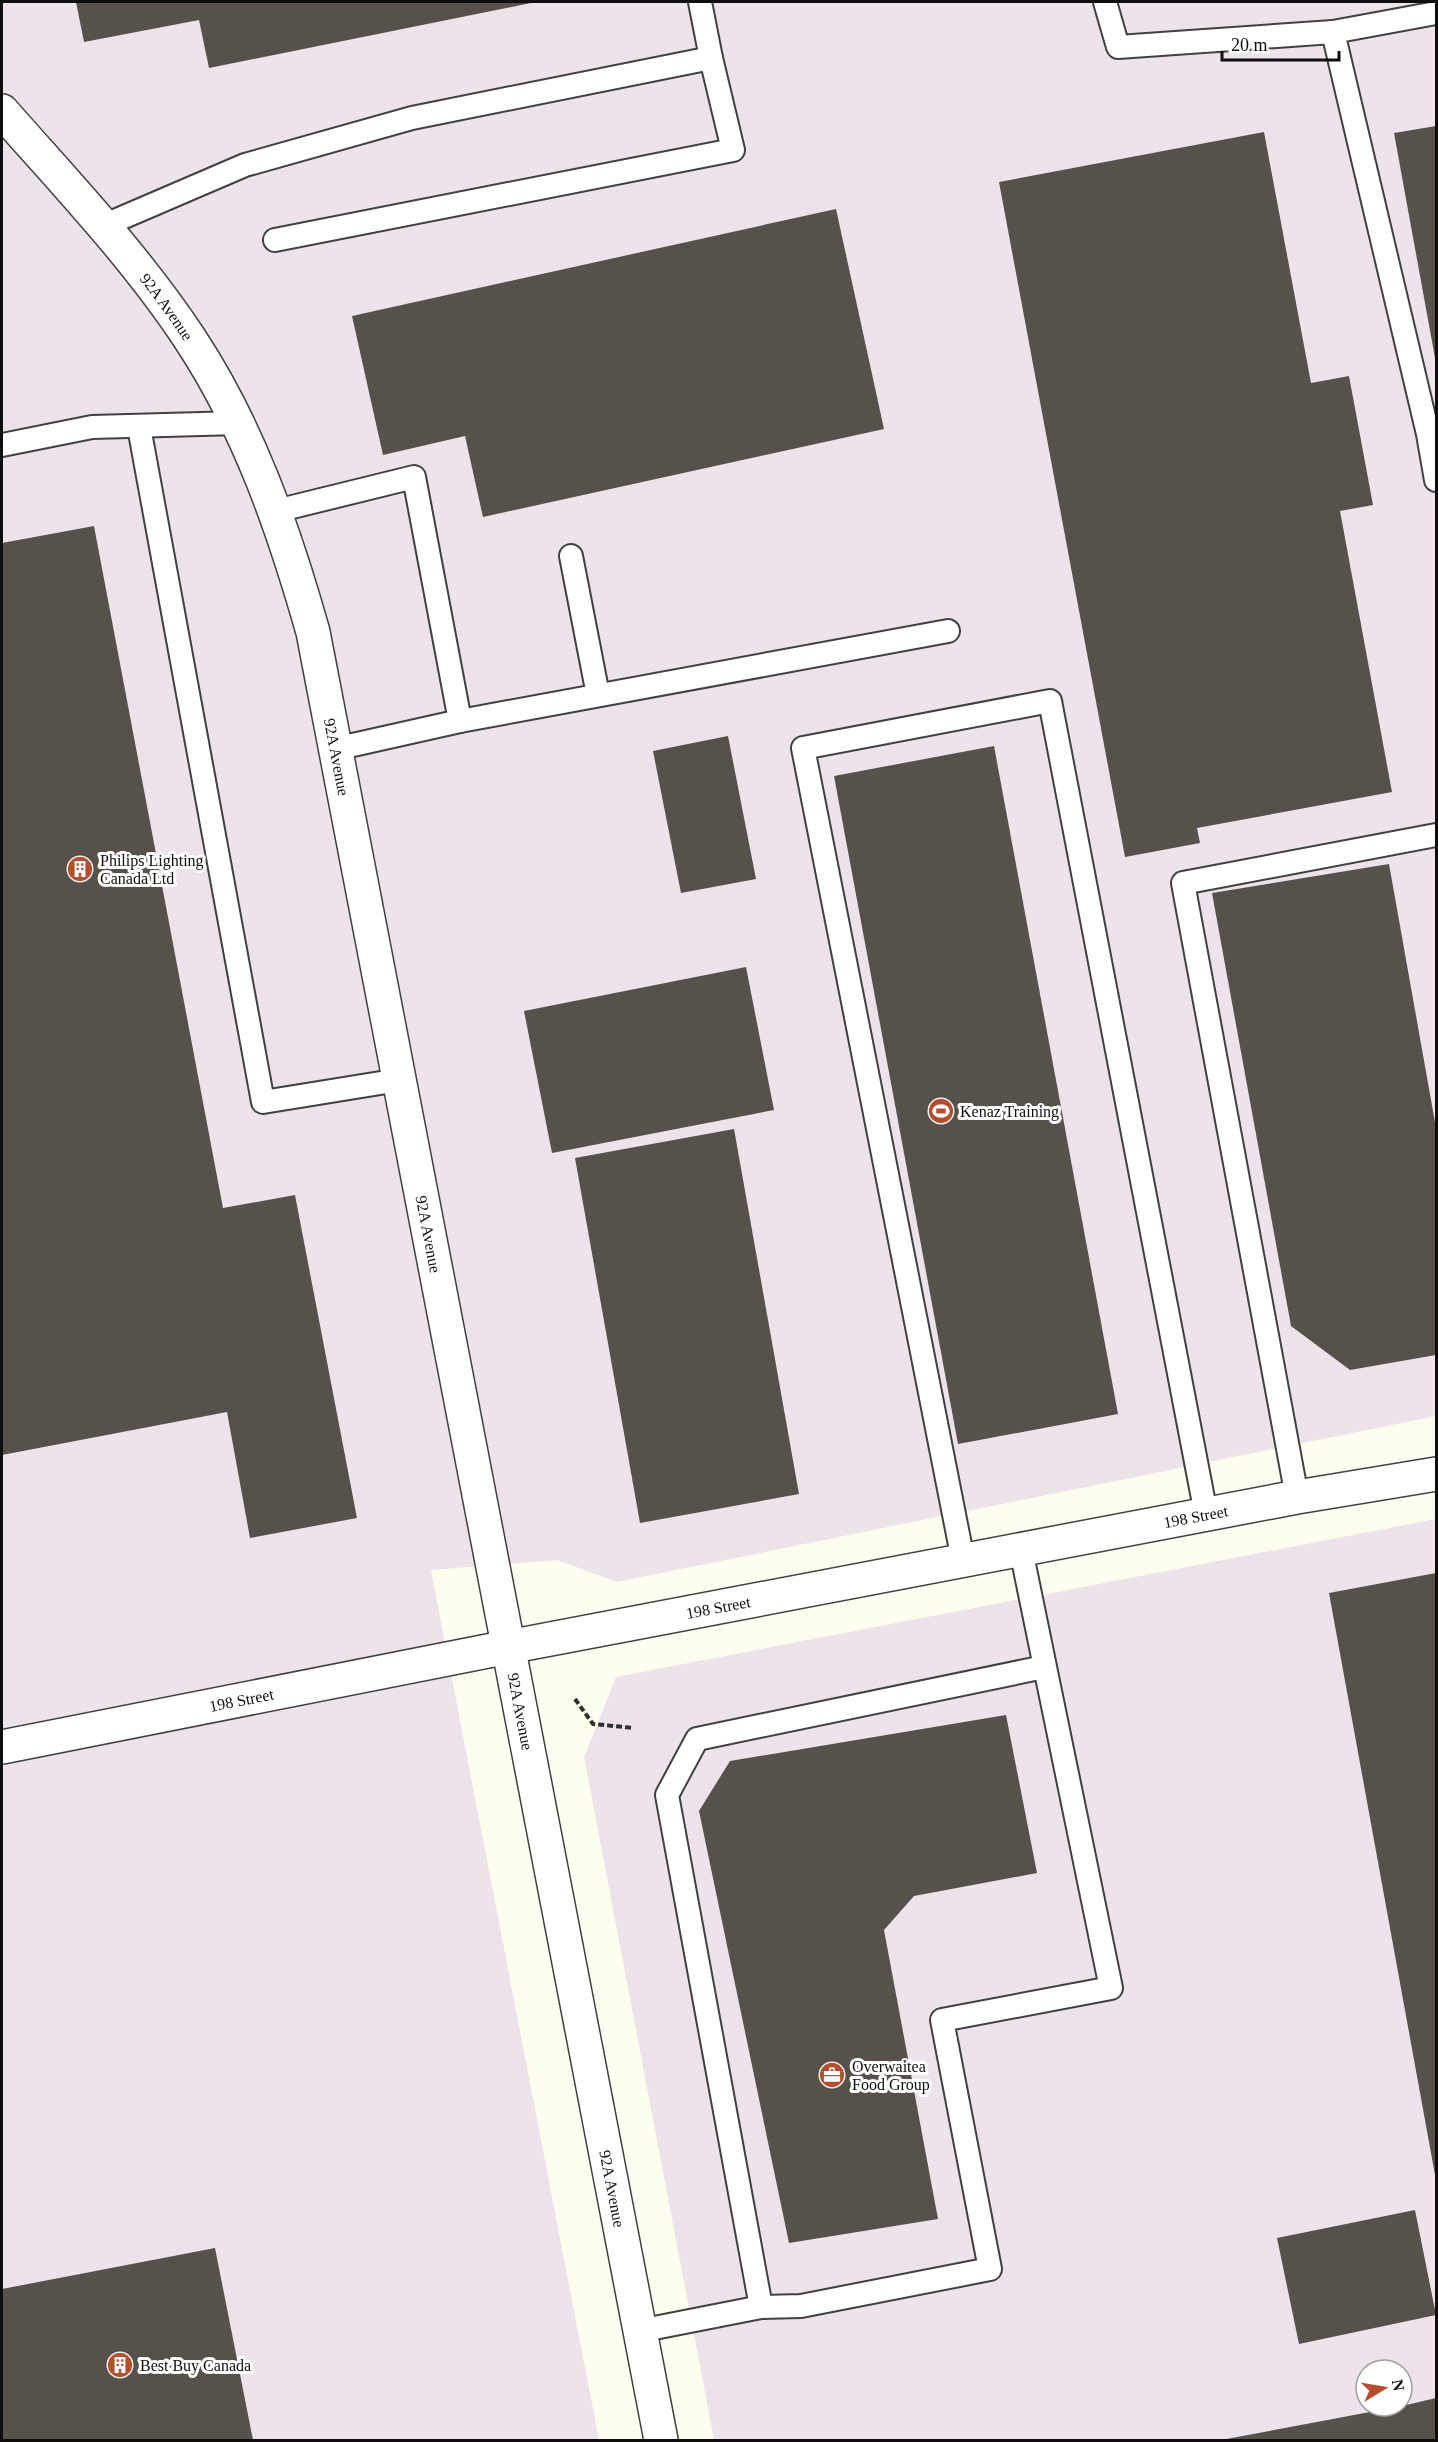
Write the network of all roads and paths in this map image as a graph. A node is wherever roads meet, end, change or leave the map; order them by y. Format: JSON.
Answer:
{"nodes":[{"id":1,"x":700,"y":2,"type":"edge"},
{"id":2,"x":1105,"y":2,"type":"edge"},
{"id":3,"x":1437,"y":13,"type":"edge"},
{"id":4,"x":1333,"y":32,"type":"junction"},
{"id":5,"x":711,"y":58,"type":"junction"},
{"id":6,"x":2,"y":111,"type":"edge"},
{"id":7,"x":103,"y":226,"type":"junction"},
{"id":8,"x":275,"y":240,"type":"dead end"},
{"id":9,"x":238,"y":423,"type":"junction"},
{"id":10,"x":139,"y":427,"type":"junction"},
{"id":11,"x":1432,"y":434,"type":"edge"},
{"id":12,"x":2,"y":445,"type":"edge"},
{"id":13,"x":1437,"y":480,"type":"edge"},
{"id":14,"x":276,"y":511,"type":"junction"},
{"id":15,"x":572,"y":556,"type":"dead end"},
{"id":16,"x":948,"y":631,"type":"dead end"},
{"id":17,"x":598,"y":695,"type":"junction"},
{"id":18,"x":460,"y":721,"type":"junction"},
{"id":19,"x":335,"y":748,"type":"junction"},
{"id":20,"x":1437,"y":835,"type":"edge"},
{"id":21,"x":399,"y":1080,"type":"junction"},
{"id":22,"x":1437,"y":1474,"type":"edge"},
{"id":23,"x":1297,"y":1497,"type":"junction"},
{"id":24,"x":1206,"y":1514,"type":"junction"},
{"id":25,"x":1021,"y":1550,"type":"junction"},
{"id":26,"x":963,"y":1560,"type":"junction"},
{"id":27,"x":508,"y":1647,"type":"junction"},
{"id":28,"x":1044,"y":1668,"type":"junction"},
{"id":29,"x":575,"y":1700,"type":"dead end"},
{"id":30,"x":634,"y":1728,"type":"dead end"},
{"id":31,"x":2,"y":1747,"type":"edge"},
{"id":32,"x":761,"y":2307,"type":"junction"},
{"id":33,"x":639,"y":2331,"type":"junction"},
{"id":34,"x":661,"y":2440,"type":"edge"}],
"edges":[{"from":1,"to":5,"type":"lane"},
{"from":2,"to":4,"type":"lane"},
{"from":3,"to":4,"type":"lane"},
{"from":4,"to":11,"type":"lane"},
{"from":5,"to":7,"type":"lane"},
{"from":5,"to":8,"type":"lane"},
{"from":6,"to":7,"type":"street","name":"92A Avenue"},
{"from":7,"to":9,"type":"street","name":"92A Avenue"},
{"from":9,"to":10,"type":"lane"},
{"from":9,"to":14,"type":"street","name":"92A Avenue"},
{"from":10,"to":12,"type":"lane"},
{"from":10,"to":21,"type":"lane"},
{"from":11,"to":13,"type":"lane"},
{"from":14,"to":18,"type":"lane"},
{"from":14,"to":19,"type":"street","name":"92A Avenue"},
{"from":15,"to":17,"type":"lane"},
{"from":16,"to":17,"type":"lane"},
{"from":17,"to":18,"type":"lane"},
{"from":18,"to":19,"type":"lane"},
{"from":19,"to":21,"type":"street","name":"92A Avenue"},
{"from":20,"to":23,"type":"lane"},
{"from":21,"to":27,"type":"street","name":"92A Avenue"},
{"from":22,"to":23,"type":"street","name":"198 Street"},
{"from":23,"to":24,"type":"street","name":"198 Street"},
{"from":24,"to":25,"type":"street","name":"198 Street"},
{"from":24,"to":26,"type":"lane"},
{"from":25,"to":26,"type":"street","name":"198 Street"},
{"from":25,"to":28,"type":"lane"},
{"from":26,"to":27,"type":"street","name":"198 Street"},
{"from":27,"to":31,"type":"street","name":"198 Street"},
{"from":27,"to":33,"type":"street","name":"92A Avenue"},
{"from":28,"to":32,"type":"lane"},
{"from":28,"to":32,"type":"lane"},
{"from":29,"to":30,"type":"path"},
{"from":32,"to":33,"type":"lane"},
{"from":33,"to":34,"type":"street","name":"92A Avenue"}]}
